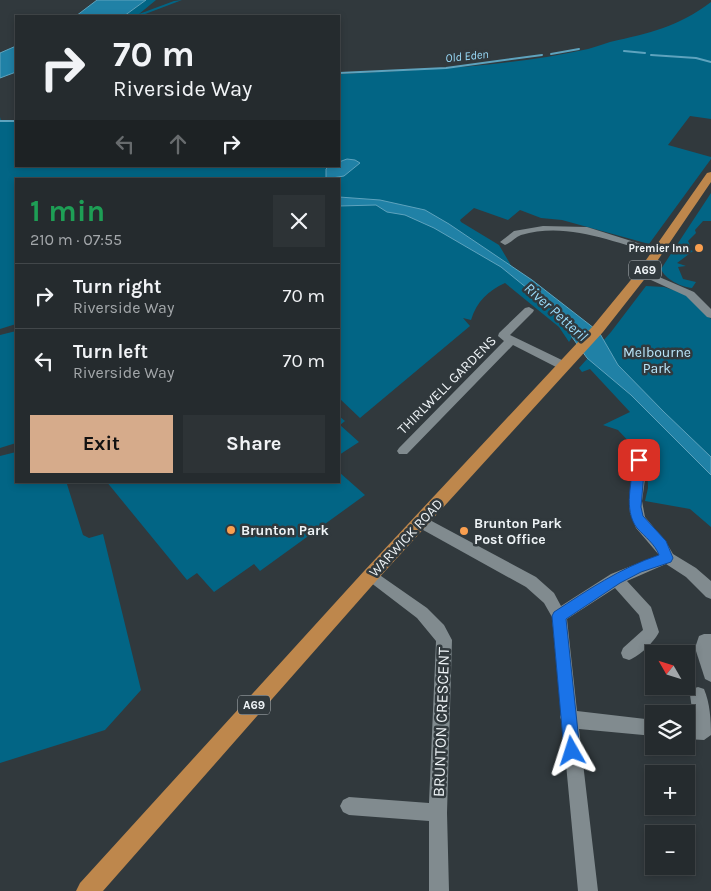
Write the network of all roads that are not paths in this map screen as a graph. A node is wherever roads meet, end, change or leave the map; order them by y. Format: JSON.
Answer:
{"nodes":[{"id":1,"x":710,"y":179,"type":"edge"},
{"id":2,"x":505,"y":242,"type":"dead end"},
{"id":3,"x":658,"y":251,"type":"junction"},
{"id":4,"x":643,"y":274,"type":"junction"},
{"id":5,"x":529,"y":310,"type":"dead end"},
{"id":6,"x":711,"y":315,"type":"edge"},
{"id":7,"x":512,"y":340,"type":"junction"},
{"id":8,"x":562,"y":365,"type":"junction"},
{"id":9,"x":639,"y":449,"type":"dead end"},
{"id":10,"x":403,"y":451,"type":"dead end"},
{"id":11,"x":421,"y":522,"type":"junction"},
{"id":12,"x":667,"y":558,"type":"junction"},
{"id":13,"x":371,"y":575,"type":"junction"},
{"id":14,"x":616,"y":579,"type":"junction"},
{"id":15,"x":711,"y":592,"type":"edge"},
{"id":16,"x":559,"y":616,"type":"junction"},
{"id":17,"x":711,"y":641,"type":"edge"},
{"id":18,"x":629,"y":653,"type":"dead end"},
{"id":19,"x":711,"y":674,"type":"edge"},
{"id":20,"x":698,"y":695,"type":"dead end"},
{"id":21,"x":568,"y":717,"type":"junction"},
{"id":22,"x":645,"y":727,"type":"edge"},
{"id":23,"x":695,"y":732,"type":"edge"},
{"id":24,"x":349,"y":806,"type":"dead end"},
{"id":25,"x":438,"y":813,"type":"junction"},
{"id":26,"x":88,"y":891,"type":"edge"},
{"id":27,"x":439,"y":891,"type":"edge"},
{"id":28,"x":588,"y":891,"type":"edge"}],
"edges":[{"from":1,"to":3,"type":"main road","name":"WARWICK ROAD","number":"A69"},
{"from":2,"to":3,"type":"street"},
{"from":3,"to":4,"type":"main road","name":"WARWICK ROAD","number":"A69"},
{"from":4,"to":6,"type":"street"},
{"from":4,"to":8,"type":"main road","name":"WARWICK ROAD","number":"A69"},
{"from":5,"to":7,"type":"street"},
{"from":7,"to":8,"type":"street"},
{"from":7,"to":10,"type":"street","name":"THIRLWELL GARDENS"},
{"from":8,"to":11,"type":"main road","name":"WARWICK ROAD","number":"A69"},
{"from":9,"to":12,"type":"street"},
{"from":11,"to":13,"type":"main road","name":"WARWICK ROAD","number":"A69"},
{"from":11,"to":16,"type":"street"},
{"from":12,"to":14,"type":"street"},
{"from":12,"to":15,"type":"street"},
{"from":13,"to":25,"type":"street","name":"BRUNTON CRESCENT"},
{"from":13,"to":26,"type":"main road","name":"WARWICK ROAD","number":"A69"},
{"from":14,"to":16,"type":"street"},
{"from":14,"to":18,"type":"street"},
{"from":16,"to":21,"type":"street"},
{"from":17,"to":19,"type":"street"},
{"from":20,"to":23,"type":"street"},
{"from":21,"to":22,"type":"street"},
{"from":21,"to":28,"type":"street"},
{"from":24,"to":25,"type":"street","name":"BRUNTON CRESCENT"},
{"from":25,"to":27,"type":"street","name":"BRUNTON CRESCENT"}]}
